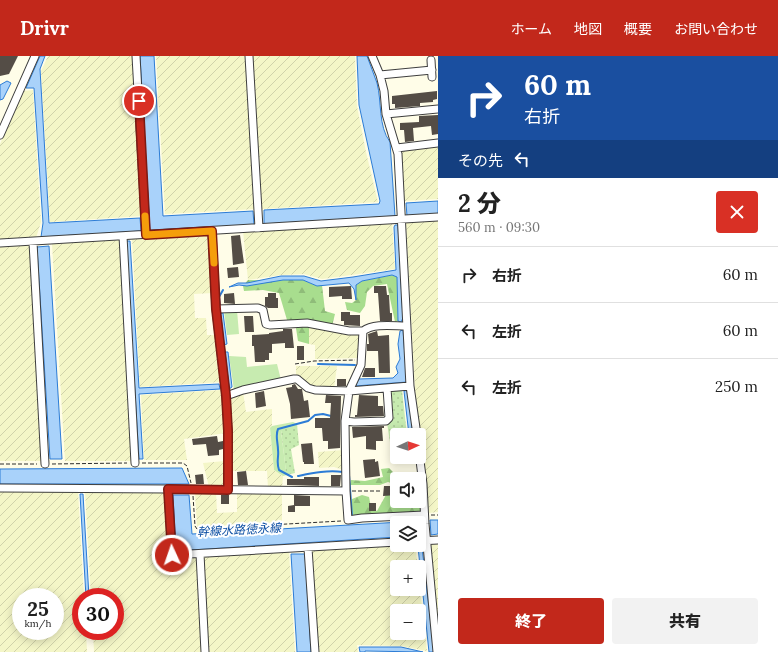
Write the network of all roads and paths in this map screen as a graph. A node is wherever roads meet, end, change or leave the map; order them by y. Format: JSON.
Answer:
{"nodes":[{"id":1,"x":35,"y":56,"type":"edge"},
{"id":2,"x":136,"y":56,"type":"edge"},
{"id":3,"x":249,"y":56,"type":"edge"},
{"id":4,"x":372,"y":56,"type":"edge"},
{"id":5,"x":431,"y":60,"type":"dead end"},
{"id":6,"x":380,"y":75,"type":"junction"},
{"id":7,"x":438,"y":109,"type":"edge"},
{"id":8,"x":386,"y":114,"type":"junction"},
{"id":9,"x":0,"y":135,"type":"edge"},
{"id":10,"x":438,"y":143,"type":"edge"},
{"id":11,"x":397,"y":148,"type":"junction"},
{"id":12,"x":438,"y":217,"type":"edge"},
{"id":13,"x":402,"y":220,"type":"junction"},
{"id":14,"x":259,"y":221,"type":"junction"},
{"id":15,"x":212,"y":231,"type":"junction"},
{"id":16,"x":146,"y":235,"type":"junction"},
{"id":17,"x":123,"y":236,"type":"junction"},
{"id":18,"x":33,"y":242,"type":"junction"},
{"id":19,"x":0,"y":243,"type":"edge"},
{"id":20,"x":216,"y":309,"type":"junction"},
{"id":21,"x":406,"y":326,"type":"junction"},
{"id":22,"x":363,"y":331,"type":"junction"},
{"id":23,"x":361,"y":360,"type":"junction"},
{"id":24,"x":295,"y":364,"type":"dead end"},
{"id":25,"x":410,"y":386,"type":"junction"},
{"id":26,"x":387,"y":388,"type":"junction"},
{"id":27,"x":348,"y":391,"type":"junction"},
{"id":28,"x":226,"y":396,"type":"junction"},
{"id":29,"x":345,"y":421,"type":"junction"},
{"id":30,"x":416,"y":428,"type":"edge"},
{"id":31,"x":135,"y":463,"type":"junction"},
{"id":32,"x":0,"y":464,"type":"edge"},
{"id":33,"x":45,"y":464,"type":"junction"},
{"id":34,"x":420,"y":464,"type":"edge"},
{"id":35,"x":0,"y":488,"type":"edge"},
{"id":36,"x":171,"y":489,"type":"junction"},
{"id":37,"x":193,"y":489,"type":"junction"},
{"id":38,"x":228,"y":490,"type":"junction"},
{"id":39,"x":349,"y":491,"type":"junction"},
{"id":40,"x":382,"y":491,"type":"dead end"},
{"id":41,"x":424,"y":516,"type":"edge"},
{"id":42,"x":390,"y":517,"type":"edge"},
{"id":43,"x":348,"y":520,"type":"junction"},
{"id":44,"x":438,"y":540,"type":"edge"},
{"id":45,"x":426,"y":541,"type":"edge"},
{"id":46,"x":390,"y":542,"type":"edge"},
{"id":47,"x":308,"y":548,"type":"junction"},
{"id":48,"x":424,"y":552,"type":"edge"},
{"id":49,"x":200,"y":554,"type":"junction"},
{"id":50,"x":205,"y":652,"type":"edge"},
{"id":51,"x":315,"y":652,"type":"edge"},
{"id":52,"x":437,"y":652,"type":"edge"}],
"edges":[{"from":1,"to":9,"type":"street"},
{"from":2,"to":16,"type":"street"},
{"from":3,"to":14,"type":"street"},
{"from":4,"to":6,"type":"street"},
{"from":5,"to":6,"type":"street"},
{"from":6,"to":8,"type":"street"},
{"from":7,"to":8,"type":"street"},
{"from":8,"to":11,"type":"street"},
{"from":10,"to":11,"type":"street"},
{"from":11,"to":13,"type":"street"},
{"from":12,"to":13,"type":"street"},
{"from":13,"to":14,"type":"street"},
{"from":13,"to":21,"type":"street"},
{"from":14,"to":15,"type":"street"},
{"from":15,"to":16,"type":"street"},
{"from":15,"to":20,"type":"street"},
{"from":16,"to":17,"type":"street"},
{"from":17,"to":18,"type":"street"},
{"from":17,"to":31,"type":"street"},
{"from":18,"to":19,"type":"street"},
{"from":18,"to":33,"type":"street"},
{"from":20,"to":22,"type":"street"},
{"from":20,"to":28,"type":"street"},
{"from":21,"to":22,"type":"street"},
{"from":21,"to":25,"type":"street"},
{"from":22,"to":23,"type":"street"},
{"from":23,"to":24,"type":"path"},
{"from":23,"to":27,"type":"street"},
{"from":25,"to":26,"type":"street"},
{"from":25,"to":30,"type":"street"},
{"from":26,"to":27,"type":"street"},
{"from":26,"to":29,"type":"street"},
{"from":27,"to":28,"type":"street"},
{"from":27,"to":29,"type":"street"},
{"from":28,"to":38,"type":"street"},
{"from":29,"to":39,"type":"street"},
{"from":31,"to":33,"type":"path"},
{"from":31,"to":37,"type":"path"},
{"from":32,"to":33,"type":"path"},
{"from":34,"to":41,"type":"street"},
{"from":35,"to":36,"type":"street"},
{"from":36,"to":37,"type":"street"},
{"from":36,"to":49,"type":"street"},
{"from":37,"to":38,"type":"street"},
{"from":37,"to":43,"type":"path"},
{"from":38,"to":39,"type":"street"},
{"from":39,"to":40,"type":"path"},
{"from":39,"to":43,"type":"street"},
{"from":42,"to":43,"type":"street"},
{"from":44,"to":45,"type":"street"},
{"from":46,"to":47,"type":"street"},
{"from":47,"to":49,"type":"street"},
{"from":47,"to":51,"type":"street"},
{"from":48,"to":52,"type":"street"},
{"from":49,"to":50,"type":"street"}]}
